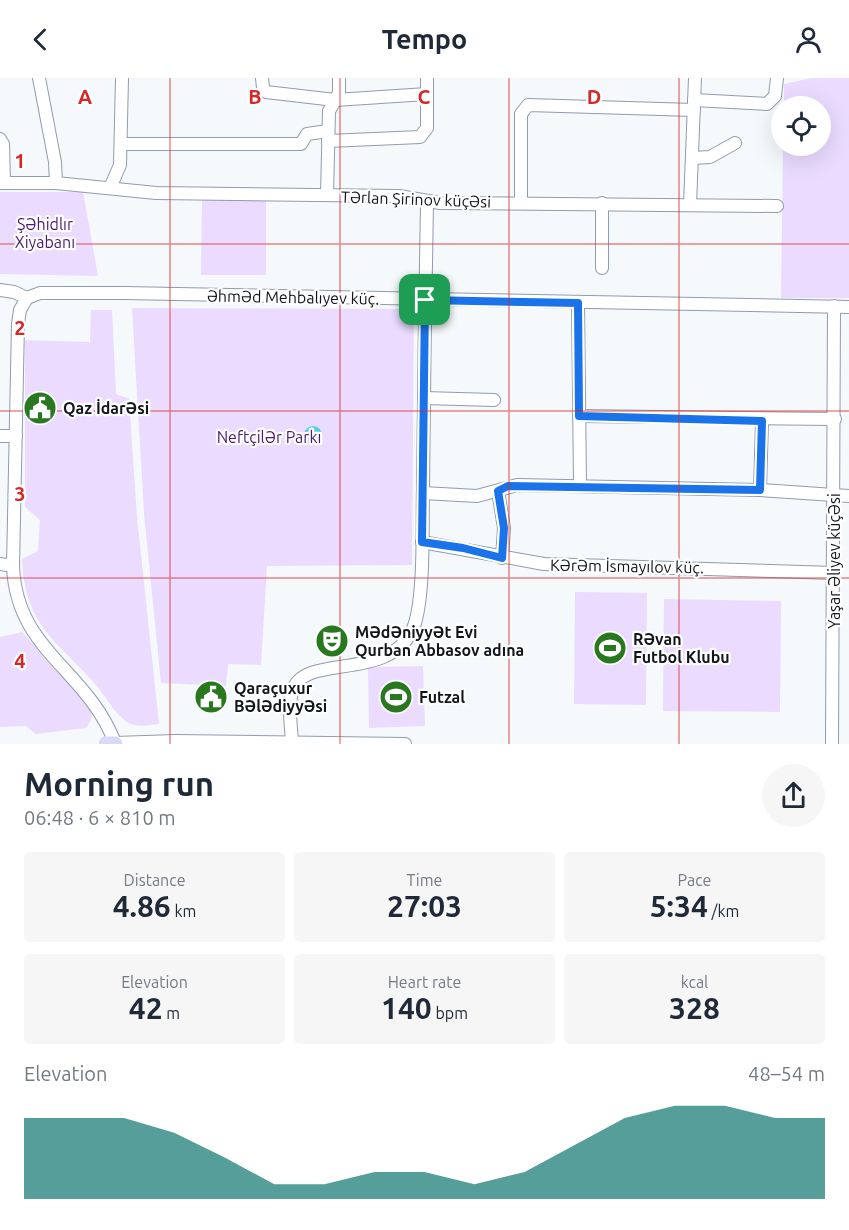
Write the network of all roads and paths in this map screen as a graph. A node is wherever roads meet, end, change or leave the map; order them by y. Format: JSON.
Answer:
{"nodes":[{"id":1,"x":39,"y":78,"type":"edge"},
{"id":2,"x":122,"y":78,"type":"edge"},
{"id":3,"x":262,"y":78,"type":"edge"},
{"id":4,"x":339,"y":78,"type":"edge"},
{"id":5,"x":427,"y":78,"type":"edge"},
{"id":6,"x":696,"y":78,"type":"edge"},
{"id":7,"x":777,"y":78,"type":"edge"},
{"id":8,"x":427,"y":94,"type":"junction"},
{"id":9,"x":335,"y":100,"type":"junction"},
{"id":10,"x":694,"y":105,"type":"junction"},
{"id":11,"x":328,"y":136,"type":"junction"},
{"id":12,"x":0,"y":139,"type":"edge"},
{"id":13,"x":735,"y":143,"type":"dead end"},
{"id":14,"x":122,"y":144,"type":"junction"},
{"id":15,"x":692,"y":158,"type":"junction"},
{"id":16,"x":2,"y":183,"type":"edge"},
{"id":17,"x":56,"y":183,"type":"junction"},
{"id":18,"x":110,"y":188,"type":"junction"},
{"id":19,"x":327,"y":195,"type":"junction"},
{"id":20,"x":427,"y":202,"type":"junction"},
{"id":21,"x":521,"y":202,"type":"junction"},
{"id":22,"x":602,"y":202,"type":"junction"},
{"id":23,"x":690,"y":205,"type":"junction"},
{"id":24,"x":777,"y":206,"type":"dead end"},
{"id":25,"x":602,"y":268,"type":"dead end"},
{"id":26,"x":0,"y":290,"type":"edge"},
{"id":27,"x":27,"y":298,"type":"junction"},
{"id":28,"x":425,"y":300,"type":"junction"},
{"id":29,"x":578,"y":303,"type":"junction"},
{"id":30,"x":834,"y":306,"type":"junction"},
{"id":31,"x":849,"y":307,"type":"edge"},
{"id":32,"x":424,"y":398,"type":"junction"},
{"id":33,"x":494,"y":400,"type":"dead end"},
{"id":34,"x":579,"y":416,"type":"junction"},
{"id":35,"x":835,"y":419,"type":"junction"},
{"id":36,"x":762,"y":421,"type":"junction"},
{"id":37,"x":0,"y":436,"type":"edge"},
{"id":38,"x":16,"y":436,"type":"junction"},
{"id":39,"x":580,"y":485,"type":"junction"},
{"id":40,"x":760,"y":490,"type":"junction"},
{"id":41,"x":498,"y":491,"type":"junction"},
{"id":42,"x":423,"y":493,"type":"junction"},
{"id":43,"x":834,"y":495,"type":"junction"},
{"id":44,"x":849,"y":496,"type":"edge"},
{"id":45,"x":422,"y":542,"type":"junction"},
{"id":46,"x":502,"y":558,"type":"junction"},
{"id":47,"x":6,"y":565,"type":"edge"},
{"id":48,"x":834,"y":573,"type":"junction"},
{"id":49,"x":292,"y":741,"type":"junction"},
{"id":50,"x":175,"y":742,"type":"edge"},
{"id":51,"x":236,"y":743,"type":"edge"},
{"id":52,"x":107,"y":744,"type":"edge"},
{"id":53,"x":115,"y":744,"type":"edge"},
{"id":54,"x":405,"y":744,"type":"edge"},
{"id":55,"x":832,"y":744,"type":"edge"}],
"edges":[{"from":1,"to":17,"type":"street"},
{"from":2,"to":14,"type":"street"},
{"from":3,"to":9,"type":"street"},
{"from":4,"to":9,"type":"street"},
{"from":5,"to":8,"type":"street"},
{"from":6,"to":10,"type":"street"},
{"from":7,"to":10,"type":"street"},
{"from":8,"to":9,"type":"street"},
{"from":8,"to":11,"type":"street"},
{"from":9,"to":11,"type":"street"},
{"from":10,"to":15,"type":"street"},
{"from":10,"to":21,"type":"street"},
{"from":11,"to":14,"type":"street"},
{"from":11,"to":19,"type":"street"},
{"from":12,"to":16,"type":"street"},
{"from":13,"to":15,"type":"street"},
{"from":14,"to":18,"type":"street"},
{"from":15,"to":23,"type":"street"},
{"from":16,"to":17,"type":"street","name":"Tərlan Şirinov küçəsi"},
{"from":17,"to":18,"type":"street","name":"Tərlan Şirinov küçəsi"},
{"from":18,"to":19,"type":"street","name":"Tərlan Şirinov küçəsi"},
{"from":19,"to":20,"type":"street","name":"Tərlan Şirinov küçəsi"},
{"from":20,"to":21,"type":"street","name":"Tərlan Şirinov küçəsi"},
{"from":20,"to":28,"type":"street"},
{"from":21,"to":22,"type":"street","name":"Tərlan Şirinov küçəsi"},
{"from":22,"to":23,"type":"street","name":"Tərlan Şirinov küçəsi"},
{"from":22,"to":25,"type":"street"},
{"from":23,"to":24,"type":"street","name":"Tərlan Şirinov küçəsi"},
{"from":26,"to":27,"type":"street"},
{"from":27,"to":28,"type":"street","name":"Əhməd Mehbalıyev küç."},
{"from":27,"to":38,"type":"street"},
{"from":28,"to":29,"type":"street","name":"Əhməd Mehbalıyev küç."},
{"from":28,"to":32,"type":"street"},
{"from":29,"to":30,"type":"street","name":"Əhməd Mehbalıyev küç."},
{"from":29,"to":34,"type":"street"},
{"from":30,"to":31,"type":"street","name":"Əhməd Mehbalıyev küç."},
{"from":30,"to":35,"type":"street","name":"Yaşar Əliyev küçəsi"},
{"from":32,"to":33,"type":"street"},
{"from":32,"to":42,"type":"street"},
{"from":34,"to":36,"type":"street"},
{"from":34,"to":39,"type":"street"},
{"from":35,"to":36,"type":"street"},
{"from":35,"to":43,"type":"street","name":"Yaşar Əliyev küçəsi"},
{"from":36,"to":40,"type":"street"},
{"from":37,"to":38,"type":"street"},
{"from":38,"to":47,"type":"street"},
{"from":39,"to":40,"type":"street"},
{"from":39,"to":41,"type":"street"},
{"from":40,"to":43,"type":"street"},
{"from":41,"to":42,"type":"street"},
{"from":41,"to":46,"type":"street"},
{"from":42,"to":45,"type":"street"},
{"from":43,"to":44,"type":"street"},
{"from":43,"to":48,"type":"street","name":"Yaşar Əliyev küçəsi"},
{"from":45,"to":46,"type":"street","name":"Kərəm İsmayılov küç."},
{"from":45,"to":49,"type":"street"},
{"from":46,"to":48,"type":"street","name":"Kərəm İsmayılov küç."},
{"from":47,"to":53,"type":"street"},
{"from":48,"to":55,"type":"street","name":"Yaşar Əliyev küçəsi"},
{"from":49,"to":51,"type":"street"},
{"from":49,"to":54,"type":"street"},
{"from":50,"to":51,"type":"street"},
{"from":50,"to":53,"type":"street"},
{"from":52,"to":53,"type":"main road"}]}
